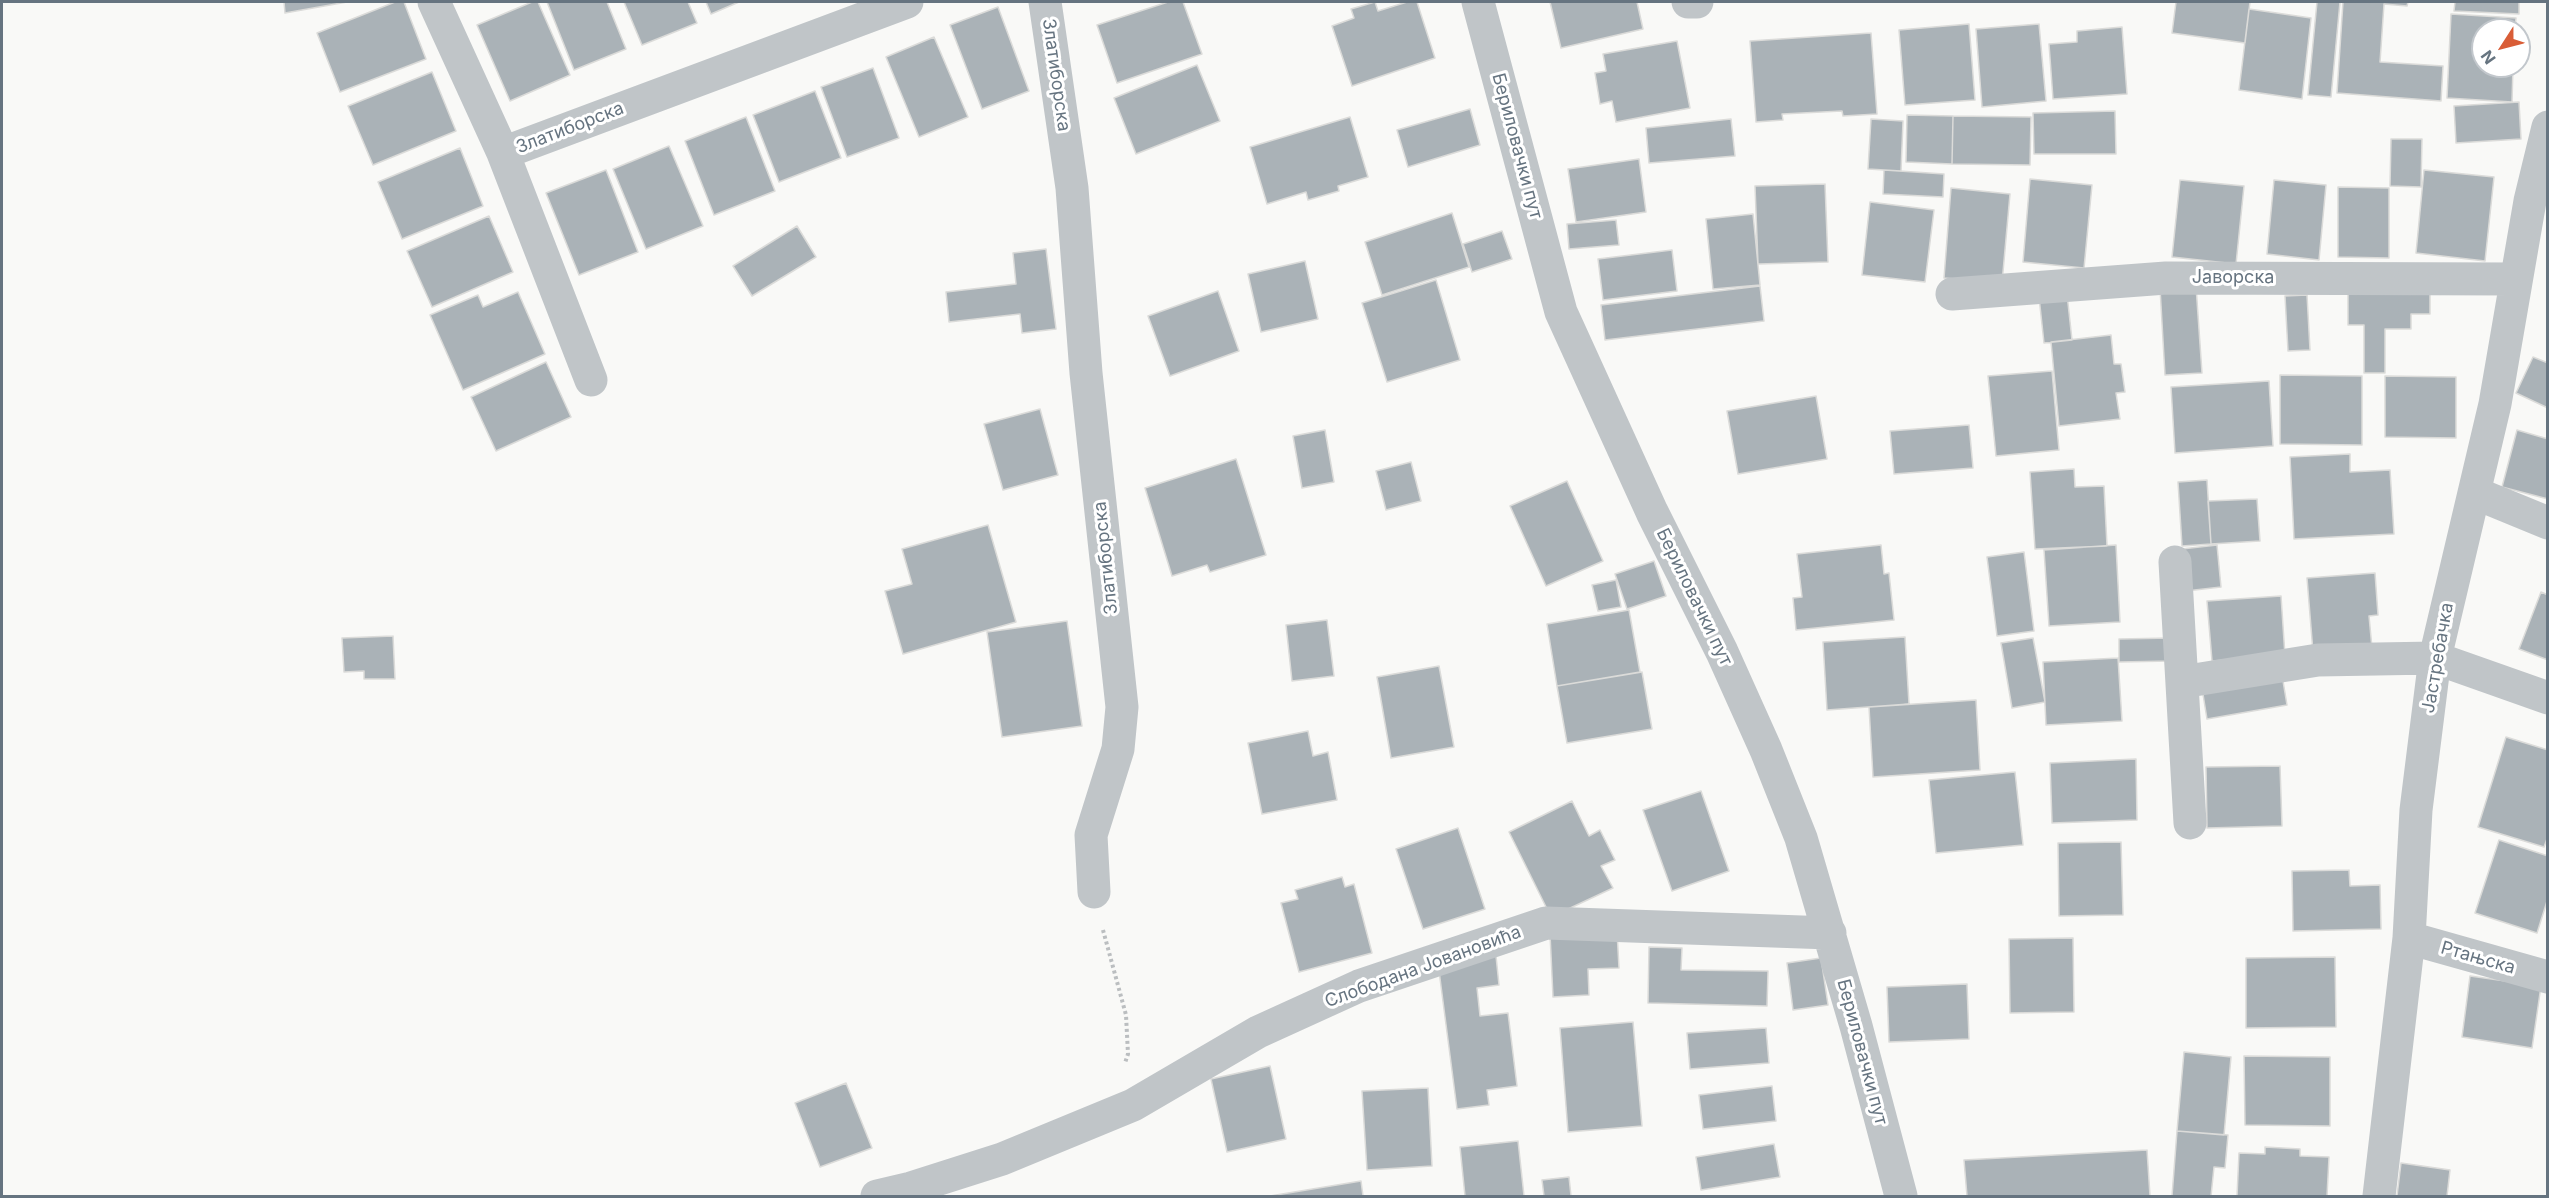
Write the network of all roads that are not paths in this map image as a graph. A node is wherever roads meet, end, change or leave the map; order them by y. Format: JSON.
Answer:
{"nodes":[{"id":1,"x":434,"y":2,"type":"edge"},
{"id":2,"x":907,"y":2,"type":"edge"},
{"id":3,"x":1045,"y":2,"type":"edge"},
{"id":4,"x":1478,"y":2,"type":"edge"},
{"id":5,"x":1688,"y":2,"type":"edge"},
{"id":6,"x":1697,"y":2,"type":"edge"},
{"id":7,"x":2547,"y":127,"type":"edge"},
{"id":8,"x":503,"y":153,"type":"junction"},
{"id":9,"x":2539,"y":205,"type":"edge"},
{"id":10,"x":2516,"y":279,"type":"junction"},
{"id":11,"x":1952,"y":294,"type":"dead end"},
{"id":12,"x":591,"y":380,"type":"dead end"},
{"id":13,"x":2475,"y":493,"type":"junction"},
{"id":14,"x":2547,"y":523,"type":"edge"},
{"id":15,"x":2175,"y":562,"type":"dead end"},
{"id":16,"x":2435,"y":658,"type":"junction"},
{"id":17,"x":2182,"y":682,"type":"junction"},
{"id":18,"x":2547,"y":698,"type":"edge"},
{"id":19,"x":2190,"y":823,"type":"dead end"},
{"id":20,"x":1094,"y":892,"type":"road end"},
{"id":21,"x":1830,"y":933,"type":"junction"},
{"id":22,"x":2409,"y":938,"type":"junction"},
{"id":23,"x":2547,"y":977,"type":"edge"},
{"id":24,"x":878,"y":1197,"type":"edge"},
{"id":25,"x":1901,"y":1197,"type":"edge"},
{"id":26,"x":2379,"y":1197,"type":"edge"}],
"edges":[{"from":1,"to":8,"type":"street","name":"Златиборска"},
{"from":2,"to":8,"type":"street","name":"Златиборска"},
{"from":3,"to":20,"type":"street","name":"Златиборска"},
{"from":4,"to":21,"type":"street","name":"Бериловачки пут"},
{"from":5,"to":6,"type":"street"},
{"from":7,"to":9,"type":"street","name":"Јастребачка"},
{"from":8,"to":12,"type":"street","name":"Златиборска"},
{"from":9,"to":10,"type":"street","name":"Јастребачка"},
{"from":10,"to":11,"type":"street","name":"Јаворска"},
{"from":10,"to":13,"type":"street","name":"Јастребачка"},
{"from":13,"to":14,"type":"street"},
{"from":13,"to":16,"type":"street","name":"Јастребачка"},
{"from":15,"to":17,"type":"street"},
{"from":16,"to":17,"type":"street"},
{"from":16,"to":18,"type":"street"},
{"from":16,"to":22,"type":"street","name":"Јастребачка"},
{"from":17,"to":19,"type":"street"},
{"from":21,"to":24,"type":"street","name":"Слободана Јовановића"},
{"from":21,"to":25,"type":"street","name":"Бериловачки пут"},
{"from":22,"to":23,"type":"street","name":"Ртањска"},
{"from":22,"to":26,"type":"street","name":"Јастребачка"}]}
